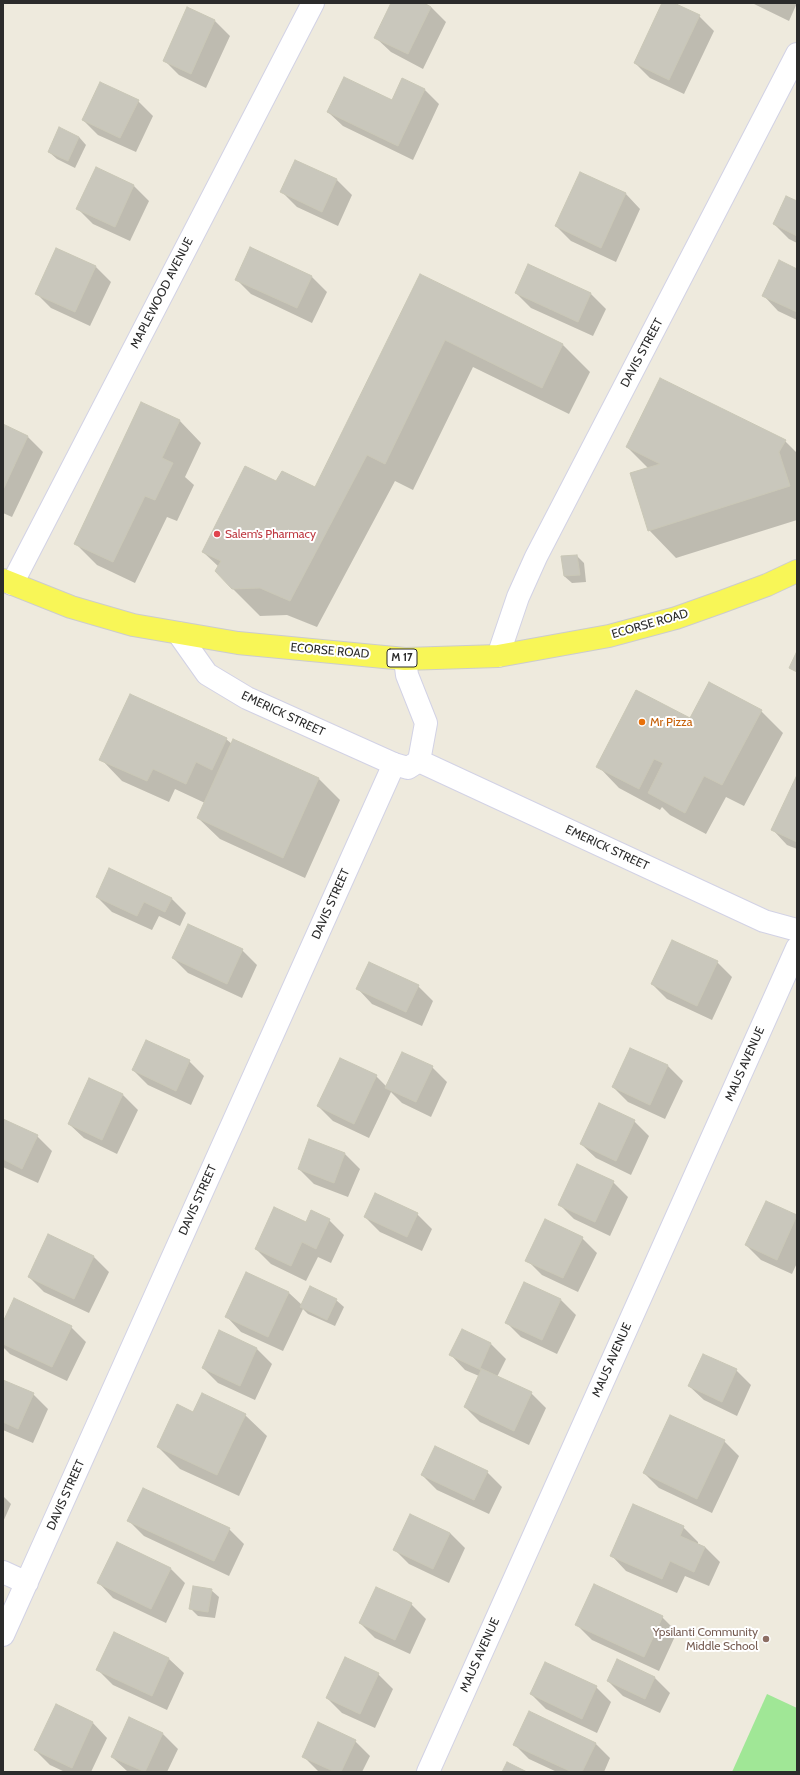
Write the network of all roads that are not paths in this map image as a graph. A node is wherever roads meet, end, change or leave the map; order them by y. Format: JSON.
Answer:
{"nodes":[{"id":1,"x":313,"y":3,"type":"edge"},
{"id":2,"x":797,"y":54,"type":"edge"},
{"id":3,"x":797,"y":571,"type":"edge"},
{"id":4,"x":7,"y":582,"type":"edge"},
{"id":5,"x":178,"y":633,"type":"junction"},
{"id":6,"x":498,"y":656,"type":"junction"},
{"id":7,"x":405,"y":658,"type":"junction"},
{"id":8,"x":407,"y":764,"type":"junction"},
{"id":9,"x":797,"y":930,"type":"edge"},
{"id":10,"x":797,"y":948,"type":"edge"},
{"id":11,"x":3,"y":1572,"type":"edge"},
{"id":12,"x":26,"y":1583,"type":"junction"},
{"id":13,"x":3,"y":1635,"type":"edge"},
{"id":14,"x":428,"y":1772,"type":"edge"}],
"edges":[{"from":1,"to":4,"type":"street","name":"MAPLEWOOD AVENUE"},
{"from":2,"to":6,"type":"street","name":"DAVIS STREET"},
{"from":3,"to":6,"type":"main road","name":"ECORSE ROAD","number":"M 17"},
{"from":4,"to":5,"type":"main road","name":"ECORSE ROAD","number":"M 17"},
{"from":5,"to":7,"type":"main road","name":"ECORSE ROAD","number":"M 17"},
{"from":5,"to":8,"type":"street","name":"EMERICK STREET"},
{"from":6,"to":7,"type":"main road","name":"ECORSE ROAD","number":"M 17"},
{"from":7,"to":8,"type":"street","name":"DAVIS STREET"},
{"from":8,"to":9,"type":"street","name":"EMERICK STREET"},
{"from":8,"to":12,"type":"street","name":"DAVIS STREET"},
{"from":10,"to":14,"type":"street","name":"MAUS AVENUE"},
{"from":11,"to":12,"type":"street"},
{"from":12,"to":13,"type":"street","name":"DAVIS STREET"}]}
